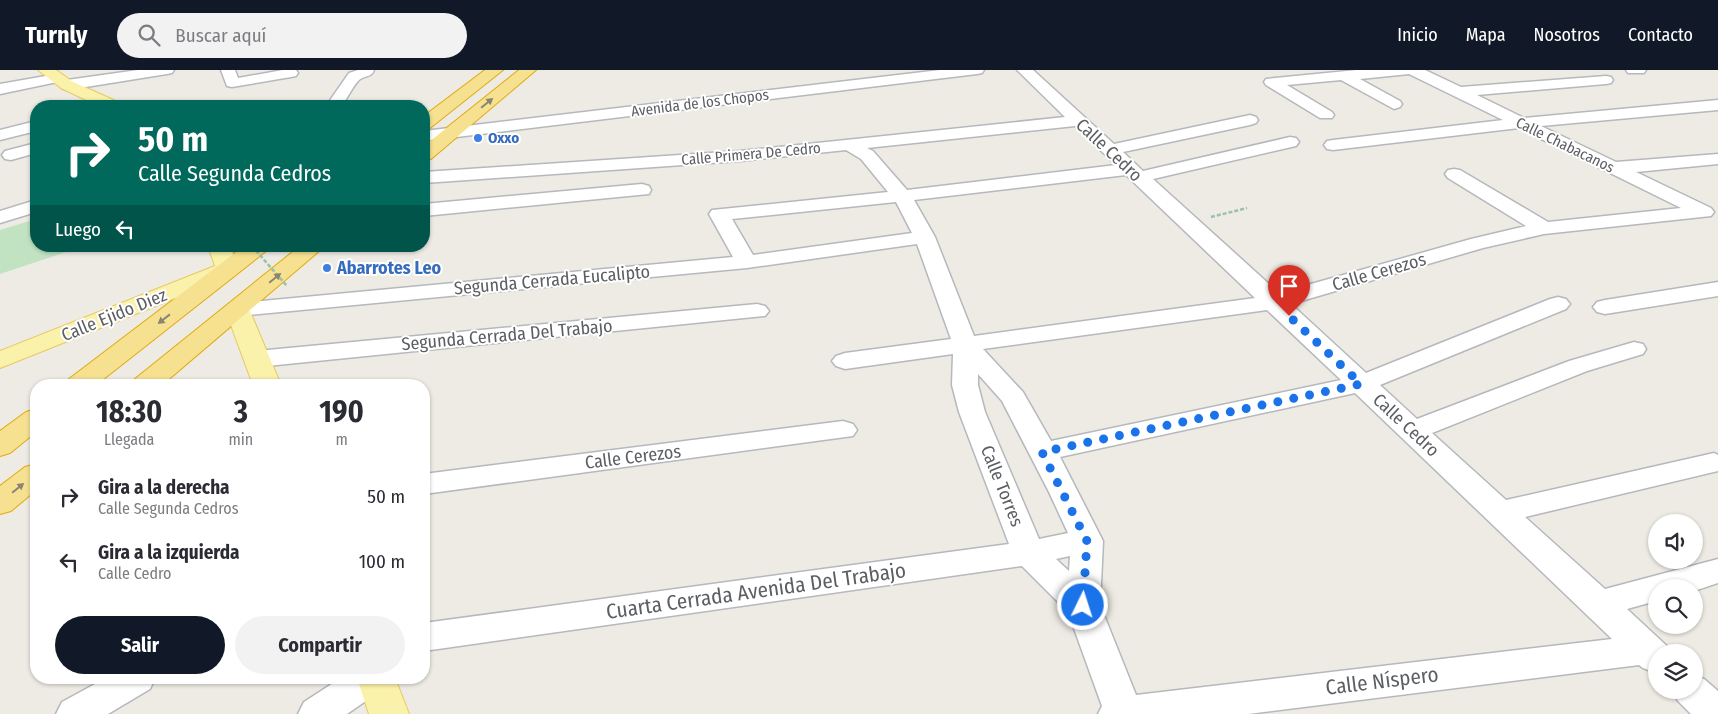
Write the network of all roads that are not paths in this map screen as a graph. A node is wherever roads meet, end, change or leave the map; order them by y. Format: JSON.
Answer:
{"nodes":[{"id":1,"x":167,"y":70,"type":"edge"},
{"id":2,"x":228,"y":70,"type":"edge"},
{"id":3,"x":367,"y":70,"type":"edge"},
{"id":4,"x":494,"y":70,"type":"edge"},
{"id":5,"x":528,"y":70,"type":"edge"},
{"id":6,"x":977,"y":70,"type":"edge"},
{"id":7,"x":1024,"y":70,"type":"edge"},
{"id":8,"x":1407,"y":70,"type":"edge"},
{"id":9,"x":1412,"y":70,"type":"edge"},
{"id":10,"x":1633,"y":70,"type":"edge"},
{"id":11,"x":1639,"y":70,"type":"edge"},
{"id":12,"x":937,"y":72,"type":"edge"},
{"id":13,"x":291,"y":73,"type":"dead end"},
{"id":14,"x":55,"y":75,"type":"edge"},
{"id":15,"x":1344,"y":76,"type":"junction"},
{"id":16,"x":1606,"y":80,"type":"dead end"},
{"id":17,"x":0,"y":89,"type":"edge"},
{"id":18,"x":1458,"y":92,"type":"junction"},
{"id":19,"x":0,"y":98,"type":"edge"},
{"id":20,"x":101,"y":100,"type":"edge"},
{"id":21,"x":338,"y":100,"type":"edge"},
{"id":22,"x":0,"y":103,"type":"edge"},
{"id":23,"x":1394,"y":104,"type":"dead end"},
{"id":24,"x":1718,"y":105,"type":"edge"},
{"id":25,"x":1326,"y":115,"type":"dead end"},
{"id":26,"x":430,"y":119,"type":"edge"},
{"id":27,"x":1250,"y":120,"type":"dead end"},
{"id":28,"x":1078,"y":121,"type":"junction"},
{"id":29,"x":1522,"y":123,"type":"junction"},
{"id":30,"x":30,"y":128,"type":"edge"},
{"id":31,"x":449,"y":134,"type":"junction"},
{"id":32,"x":0,"y":135,"type":"edge"},
{"id":33,"x":430,"y":136,"type":"edge"},
{"id":34,"x":1290,"y":142,"type":"dead end"},
{"id":35,"x":849,"y":145,"type":"junction"},
{"id":36,"x":1333,"y":145,"type":"dead end"},
{"id":37,"x":30,"y":150,"type":"edge"},
{"id":38,"x":430,"y":150,"type":"edge"},
{"id":39,"x":1109,"y":150,"type":"junction"},
{"id":40,"x":11,"y":155,"type":"dead end"},
{"id":41,"x":1718,"y":159,"type":"edge"},
{"id":42,"x":1614,"y":168,"type":"junction"},
{"id":43,"x":1134,"y":173,"type":"junction"},
{"id":44,"x":1454,"y":174,"type":"dead end"},
{"id":45,"x":430,"y":177,"type":"edge"},
{"id":46,"x":642,"y":190,"type":"dead end"},
{"id":47,"x":902,"y":196,"type":"junction"},
{"id":48,"x":30,"y":208,"type":"edge"},
{"id":49,"x":430,"y":210,"type":"edge"},
{"id":50,"x":1711,"y":215,"type":"edge"},
{"id":51,"x":0,"y":217,"type":"edge"},
{"id":52,"x":1544,"y":228,"type":"junction"},
{"id":53,"x":925,"y":237,"type":"junction"},
{"id":54,"x":221,"y":252,"type":"edge"},
{"id":55,"x":250,"y":252,"type":"edge"},
{"id":56,"x":307,"y":252,"type":"edge"},
{"id":57,"x":747,"y":262,"type":"junction"},
{"id":58,"x":228,"y":270,"type":"junction"},
{"id":59,"x":1718,"y":289,"type":"edge"},
{"id":60,"x":1274,"y":302,"type":"junction"},
{"id":61,"x":1558,"y":304,"type":"dead end"},
{"id":62,"x":1605,"y":307,"type":"dead end"},
{"id":63,"x":237,"y":309,"type":"junction"},
{"id":64,"x":757,"y":311,"type":"dead end"},
{"id":65,"x":965,"y":346,"type":"junction"},
{"id":66,"x":1634,"y":349,"type":"dead end"},
{"id":67,"x":257,"y":359,"type":"junction"},
{"id":68,"x":0,"y":360,"type":"edge"},
{"id":69,"x":844,"y":361,"type":"dead end"},
{"id":70,"x":87,"y":379,"type":"edge"},
{"id":71,"x":151,"y":379,"type":"edge"},
{"id":72,"x":265,"y":379,"type":"edge"},
{"id":73,"x":1361,"y":384,"type":"junction"},
{"id":74,"x":843,"y":430,"type":"dead end"},
{"id":75,"x":1412,"y":431,"type":"junction"},
{"id":76,"x":1042,"y":452,"type":"junction"},
{"id":77,"x":1714,"y":463,"type":"dead end"},
{"id":78,"x":30,"y":479,"type":"edge"},
{"id":79,"x":430,"y":483,"type":"edge"},
{"id":80,"x":0,"y":503,"type":"edge"},
{"id":81,"x":1499,"y":512,"type":"junction"},
{"id":82,"x":1087,"y":541,"type":"junction"},
{"id":83,"x":1029,"y":553,"type":"junction"},
{"id":84,"x":1718,"y":571,"type":"edge"},
{"id":85,"x":1690,"y":579,"type":"edge"},
{"id":86,"x":1648,"y":591,"type":"edge"},
{"id":87,"x":1600,"y":604,"type":"junction"},
{"id":88,"x":1083,"y":605,"type":"junction"},
{"id":89,"x":430,"y":636,"type":"edge"},
{"id":90,"x":1648,"y":650,"type":"edge"},
{"id":91,"x":1648,"y":654,"type":"edge"},
{"id":92,"x":127,"y":684,"type":"edge"},
{"id":93,"x":361,"y":684,"type":"edge"},
{"id":94,"x":378,"y":684,"type":"edge"},
{"id":95,"x":1701,"y":699,"type":"edge"},
{"id":96,"x":75,"y":714,"type":"edge"},
{"id":97,"x":317,"y":714,"type":"edge"},
{"id":98,"x":389,"y":714,"type":"edge"},
{"id":99,"x":1122,"y":714,"type":"edge"},
{"id":100,"x":1717,"y":714,"type":"edge"}],
"edges":[{"from":1,"to":14,"type":"street"},
{"from":2,"to":13,"type":"street"},
{"from":3,"to":21,"type":"street"},
{"from":4,"to":26,"type":"highway"},
{"from":31,"to":5,"type":"highway","one_way":true},
{"from":6,"to":12,"type":"street","name":"Avenida de los Chopos"},
{"from":7,"to":28,"type":"street","name":"Calle Cedro"},
{"from":8,"to":15,"type":"street"},
{"from":9,"to":18,"type":"street","name":"Calle Chabacanos"},
{"from":10,"to":11,"type":"street"},
{"from":12,"to":31,"type":"street","name":"Avenida de los Chopos"},
{"from":14,"to":17,"type":"street"},
{"from":14,"to":20,"type":"main road"},
{"from":15,"to":23,"type":"street"},
{"from":15,"to":25,"type":"street"},
{"from":16,"to":18,"type":"street"},
{"from":18,"to":29,"type":"street","name":"Calle Chabacanos"},
{"from":19,"to":22,"type":"street"},
{"from":24,"to":29,"type":"street"},
{"from":27,"to":39,"type":"street"},
{"from":28,"to":35,"type":"street","name":"Calle Primera De Cedro"},
{"from":28,"to":39,"type":"street","name":"Calle Cedro"},
{"from":29,"to":36,"type":"street"},
{"from":29,"to":42,"type":"street","name":"Calle Chabacanos"},
{"from":30,"to":32,"type":"street"},
{"from":31,"to":33,"type":"street","name":"Avenida de los Chopos"},
{"from":31,"to":38,"type":"highway"},
{"from":34,"to":43,"type":"street"},
{"from":35,"to":45,"type":"street","name":"Calle Primera De Cedro"},
{"from":35,"to":47,"type":"street","name":"Calle Torres"},
{"from":37,"to":40,"type":"street"},
{"from":39,"to":43,"type":"street","name":"Calle Cedro"},
{"from":41,"to":42,"type":"street"},
{"from":42,"to":50,"type":"street","name":"Calle Chabacanos"},
{"from":43,"to":47,"type":"street"},
{"from":43,"to":60,"type":"street","name":"Calle Cedro"},
{"from":44,"to":52,"type":"street"},
{"from":46,"to":49,"type":"street"},
{"from":47,"to":53,"type":"street","name":"Calle Torres"},
{"from":47,"to":57,"type":"street"},
{"from":48,"to":51,"type":"street"},
{"from":50,"to":52,"type":"street","name":"Calle Cerezos"},
{"from":52,"to":60,"type":"street","name":"Calle Cerezos"},
{"from":53,"to":57,"type":"street"},
{"from":53,"to":65,"type":"street","name":"Calle Torres"},
{"from":54,"to":58,"type":"main road"},
{"from":55,"to":58,"type":"highway"},
{"from":63,"to":56,"type":"highway","one_way":true},
{"from":57,"to":63,"type":"street","name":"Segunda Cerrada Eucalipto"},
{"from":58,"to":68,"type":"main road","name":"Calle Ejido Diez"},
{"from":58,"to":70,"type":"highway","one_way":true},
{"from":59,"to":62,"type":"street"},
{"from":60,"to":65,"type":"street","name":"Calle Cerezos"},
{"from":60,"to":73,"type":"street","name":"Calle Cedro"},
{"from":61,"to":73,"type":"street"},
{"from":63,"to":67,"type":"main road"},
{"from":63,"to":71,"type":"highway"},
{"from":64,"to":67,"type":"street","name":"Segunda Cerrada Del Trabajo"},
{"from":65,"to":69,"type":"street","name":"Calle Cerezos"},
{"from":65,"to":76,"type":"street","name":"Calle Torres"},
{"from":65,"to":83,"type":"street","name":"Calle Torres"},
{"from":66,"to":75,"type":"street"},
{"from":67,"to":72,"type":"main road"},
{"from":73,"to":75,"type":"street","name":"Calle Cedro"},
{"from":73,"to":76,"type":"street"},
{"from":74,"to":79,"type":"street","name":"Calle Cerezos"},
{"from":75,"to":81,"type":"street","name":"Calle Cedro"},
{"from":76,"to":82,"type":"street","name":"Calle Torres"},
{"from":77,"to":81,"type":"street"},
{"from":80,"to":78,"type":"highway","one_way":true},
{"from":81,"to":87,"type":"street","name":"Calle Cedro"},
{"from":82,"to":83,"type":"street","name":"Cuarta Cerrada Avenida Del Trabajo"},
{"from":82,"to":88,"type":"street","name":"Calle Torres"},
{"from":83,"to":88,"type":"street","name":"Calle Torres"},
{"from":83,"to":89,"type":"street","name":"Cuarta Cerrada Avenida Del Trabajo"},
{"from":84,"to":85,"type":"street"},
{"from":86,"to":87,"type":"street"},
{"from":87,"to":90,"type":"street","name":"Calle Cedro"},
{"from":88,"to":99,"type":"street","name":"Calle Torres"},
{"from":91,"to":99,"type":"street","name":"Calle Níspero"},
{"from":92,"to":96,"type":"street"},
{"from":93,"to":97,"type":"street"},
{"from":94,"to":98,"type":"main road"},
{"from":95,"to":100,"type":"street"}]}
